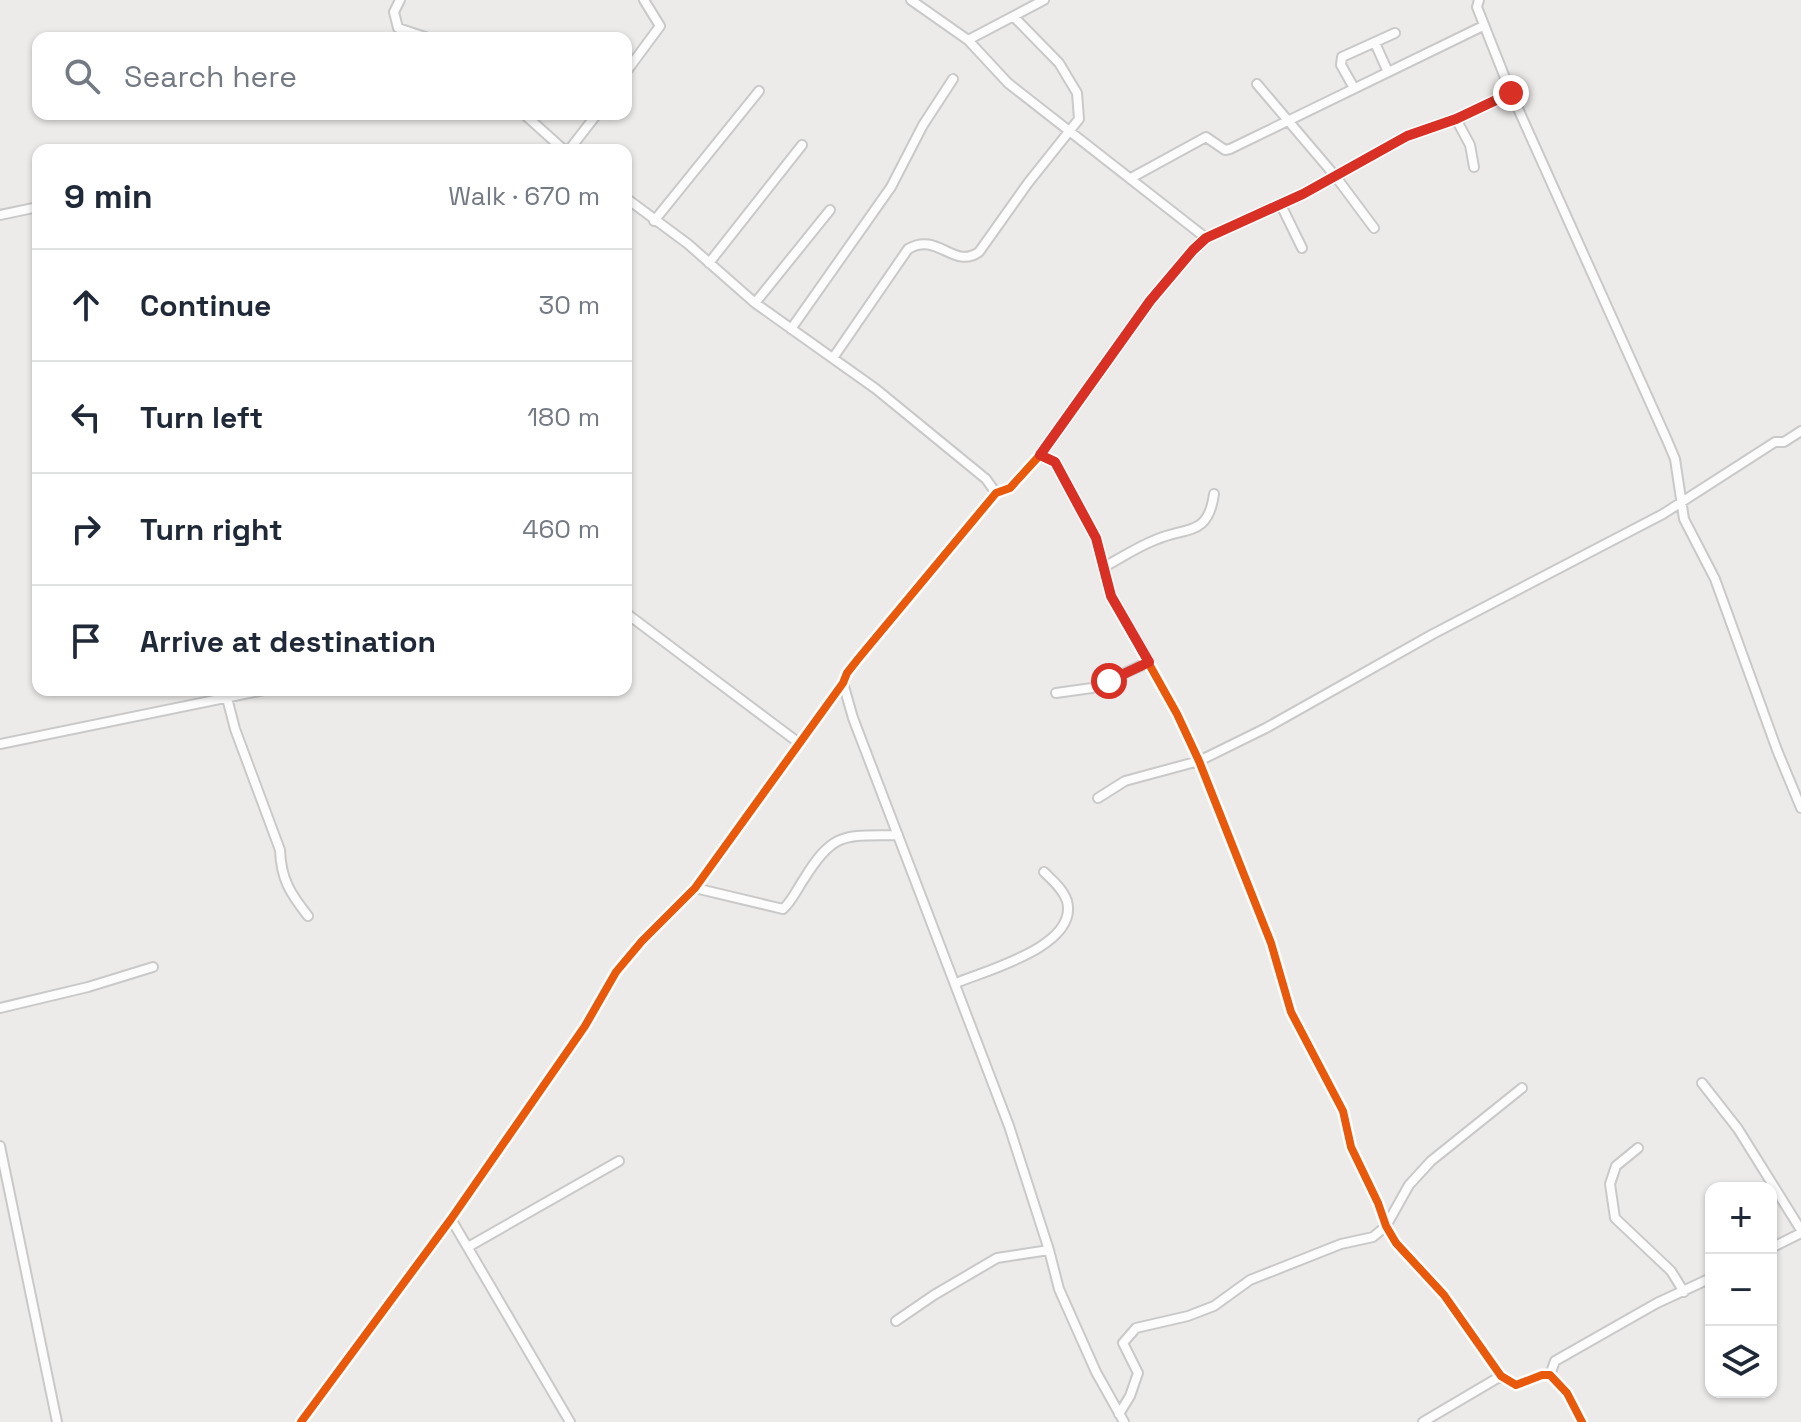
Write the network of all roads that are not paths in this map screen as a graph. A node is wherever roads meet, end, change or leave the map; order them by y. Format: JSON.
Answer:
{"nodes":[{"id":1,"x":400,"y":0,"type":"edge"},
{"id":2,"x":644,"y":0,"type":"edge"},
{"id":3,"x":911,"y":0,"type":"edge"},
{"id":4,"x":1044,"y":0,"type":"edge"},
{"id":5,"x":1479,"y":0,"type":"edge"},
{"id":6,"x":1014,"y":17,"type":"junction"},
{"id":7,"x":1483,"y":26,"type":"junction"},
{"id":8,"x":410,"y":32,"type":"edge"},
{"id":9,"x":1395,"y":33,"type":"dead end"},
{"id":10,"x":968,"y":40,"type":"junction"},
{"id":11,"x":1375,"y":43,"type":"junction"},
{"id":12,"x":632,"y":64,"type":"edge"},
{"id":13,"x":1388,"y":72,"type":"junction"},
{"id":14,"x":953,"y":79,"type":"dead end"},
{"id":15,"x":1257,"y":84,"type":"dead end"},
{"id":16,"x":1354,"y":88,"type":"junction"},
{"id":17,"x":759,"y":91,"type":"dead end"},
{"id":18,"x":1511,"y":93,"type":"junction"},
{"id":19,"x":1456,"y":119,"type":"junction"},
{"id":20,"x":531,"y":120,"type":"edge"},
{"id":21,"x":592,"y":120,"type":"edge"},
{"id":22,"x":1287,"y":121,"type":"junction"},
{"id":23,"x":1070,"y":130,"type":"junction"},
{"id":24,"x":559,"y":144,"type":"edge"},
{"id":25,"x":571,"y":144,"type":"edge"},
{"id":26,"x":802,"y":145,"type":"dead end"},
{"id":27,"x":1474,"y":167,"type":"dead end"},
{"id":28,"x":1336,"y":177,"type":"junction"},
{"id":29,"x":1131,"y":178,"type":"junction"},
{"id":30,"x":632,"y":203,"type":"edge"},
{"id":31,"x":1281,"y":205,"type":"junction"},
{"id":32,"x":32,"y":208,"type":"edge"},
{"id":33,"x":830,"y":210,"type":"dead end"},
{"id":34,"x":0,"y":215,"type":"edge"},
{"id":35,"x":654,"y":221,"type":"junction"},
{"id":36,"x":1374,"y":228,"type":"dead end"},
{"id":37,"x":1206,"y":238,"type":"junction"},
{"id":38,"x":1302,"y":248,"type":"dead end"},
{"id":39,"x":709,"y":263,"type":"junction"},
{"id":40,"x":755,"y":303,"type":"junction"},
{"id":41,"x":791,"y":329,"type":"junction"},
{"id":42,"x":833,"y":358,"type":"junction"},
{"id":43,"x":1801,"y":431,"type":"edge"},
{"id":44,"x":1040,"y":455,"type":"junction"},
{"id":45,"x":996,"y":493,"type":"junction"},
{"id":46,"x":1214,"y":494,"type":"dead end"},
{"id":47,"x":1682,"y":501,"type":"junction"},
{"id":48,"x":1104,"y":567,"type":"junction"},
{"id":49,"x":632,"y":616,"type":"edge"},
{"id":50,"x":1149,"y":662,"type":"junction"},
{"id":51,"x":843,"y":683,"type":"junction"},
{"id":52,"x":1056,"y":693,"type":"dead end"},
{"id":53,"x":236,"y":696,"type":"edge"},
{"id":54,"x":227,"y":698,"type":"junction"},
{"id":55,"x":799,"y":743,"type":"junction"},
{"id":56,"x":0,"y":744,"type":"edge"},
{"id":57,"x":1199,"y":761,"type":"junction"},
{"id":58,"x":1098,"y":798,"type":"dead end"},
{"id":59,"x":1801,"y":808,"type":"edge"},
{"id":60,"x":898,"y":835,"type":"junction"},
{"id":61,"x":1044,"y":872,"type":"dead end"},
{"id":62,"x":695,"y":888,"type":"junction"},
{"id":63,"x":308,"y":916,"type":"dead end"},
{"id":64,"x":153,"y":967,"type":"dead end"},
{"id":65,"x":956,"y":983,"type":"junction"},
{"id":66,"x":0,"y":1008,"type":"edge"},
{"id":67,"x":1702,"y":1083,"type":"dead end"},
{"id":68,"x":1522,"y":1088,"type":"dead end"},
{"id":69,"x":0,"y":1146,"type":"edge"},
{"id":70,"x":1638,"y":1148,"type":"dead end"},
{"id":71,"x":619,"y":1161,"type":"dead end"},
{"id":72,"x":2,"y":1168,"type":"edge"},
{"id":73,"x":451,"y":1219,"type":"junction"},
{"id":74,"x":1386,"y":1226,"type":"junction"},
{"id":75,"x":1801,"y":1231,"type":"edge"},
{"id":76,"x":1777,"y":1245,"type":"edge"},
{"id":77,"x":468,"y":1247,"type":"junction"},
{"id":78,"x":1049,"y":1250,"type":"junction"},
{"id":79,"x":1705,"y":1281,"type":"edge"},
{"id":80,"x":1684,"y":1292,"type":"junction"},
{"id":81,"x":896,"y":1321,"type":"dead end"},
{"id":82,"x":1550,"y":1375,"type":"junction"},
{"id":83,"x":1501,"y":1376,"type":"junction"},
{"id":84,"x":1122,"y":1418,"type":"edge"},
{"id":85,"x":568,"y":1421,"type":"edge"},
{"id":86,"x":57,"y":1422,"type":"edge"},
{"id":87,"x":301,"y":1422,"type":"edge"},
{"id":88,"x":1423,"y":1422,"type":"edge"},
{"id":89,"x":1582,"y":1422,"type":"edge"}],
"edges":[{"from":1,"to":8,"type":"street"},
{"from":2,"to":12,"type":"street"},
{"from":3,"to":10,"type":"street"},
{"from":4,"to":6,"type":"street"},
{"from":5,"to":7,"type":"street"},
{"from":6,"to":10,"type":"street"},
{"from":6,"to":23,"type":"street"},
{"from":7,"to":13,"type":"street"},
{"from":7,"to":18,"type":"street"},
{"from":9,"to":11,"type":"street"},
{"from":10,"to":23,"type":"street"},
{"from":11,"to":13,"type":"street"},
{"from":11,"to":16,"type":"street"},
{"from":13,"to":16,"type":"street"},
{"from":14,"to":41,"type":"street"},
{"from":15,"to":22,"type":"street"},
{"from":16,"to":22,"type":"street"},
{"from":17,"to":35,"type":"street"},
{"from":18,"to":19,"type":"street"},
{"from":18,"to":47,"type":"street"},
{"from":19,"to":27,"type":"street"},
{"from":19,"to":28,"type":"street"},
{"from":20,"to":24,"type":"street"},
{"from":21,"to":25,"type":"street"},
{"from":22,"to":28,"type":"street"},
{"from":22,"to":29,"type":"street"},
{"from":23,"to":29,"type":"street"},
{"from":23,"to":42,"type":"street"},
{"from":26,"to":39,"type":"street"},
{"from":28,"to":31,"type":"street"},
{"from":28,"to":36,"type":"street"},
{"from":29,"to":37,"type":"street"},
{"from":30,"to":35,"type":"street"},
{"from":31,"to":37,"type":"street"},
{"from":31,"to":38,"type":"street"},
{"from":32,"to":34,"type":"street"},
{"from":33,"to":40,"type":"street"},
{"from":35,"to":39,"type":"street"},
{"from":37,"to":44,"type":"street"},
{"from":39,"to":40,"type":"street"},
{"from":40,"to":41,"type":"street"},
{"from":41,"to":42,"type":"street"},
{"from":42,"to":45,"type":"street"},
{"from":43,"to":47,"type":"street"},
{"from":44,"to":45,"type":"street"},
{"from":44,"to":48,"type":"street"},
{"from":45,"to":51,"type":"street"},
{"from":46,"to":48,"type":"street"},
{"from":47,"to":57,"type":"street"},
{"from":47,"to":59,"type":"street"},
{"from":48,"to":50,"type":"street"},
{"from":49,"to":55,"type":"street"},
{"from":50,"to":52,"type":"street"},
{"from":50,"to":57,"type":"street"},
{"from":51,"to":55,"type":"street"},
{"from":51,"to":60,"type":"street"},
{"from":53,"to":54,"type":"street"},
{"from":54,"to":56,"type":"street"},
{"from":54,"to":63,"type":"street"},
{"from":55,"to":62,"type":"street"},
{"from":57,"to":58,"type":"street"},
{"from":57,"to":74,"type":"street"},
{"from":60,"to":62,"type":"street"},
{"from":60,"to":65,"type":"street"},
{"from":61,"to":65,"type":"street"},
{"from":62,"to":73,"type":"street"},
{"from":64,"to":66,"type":"street"},
{"from":65,"to":78,"type":"street"},
{"from":67,"to":75,"type":"street"},
{"from":68,"to":74,"type":"street"},
{"from":69,"to":72,"type":"street"},
{"from":70,"to":80,"type":"street"},
{"from":71,"to":77,"type":"street"},
{"from":72,"to":86,"type":"street"},
{"from":73,"to":77,"type":"street"},
{"from":73,"to":87,"type":"street"},
{"from":74,"to":83,"type":"street"},
{"from":74,"to":84,"type":"street"},
{"from":75,"to":76,"type":"street"},
{"from":77,"to":85,"type":"street"},
{"from":78,"to":81,"type":"street"},
{"from":78,"to":84,"type":"street"},
{"from":79,"to":80,"type":"street"},
{"from":80,"to":82,"type":"street"},
{"from":82,"to":83,"type":"street"},
{"from":82,"to":89,"type":"street"},
{"from":83,"to":88,"type":"street"}]}
